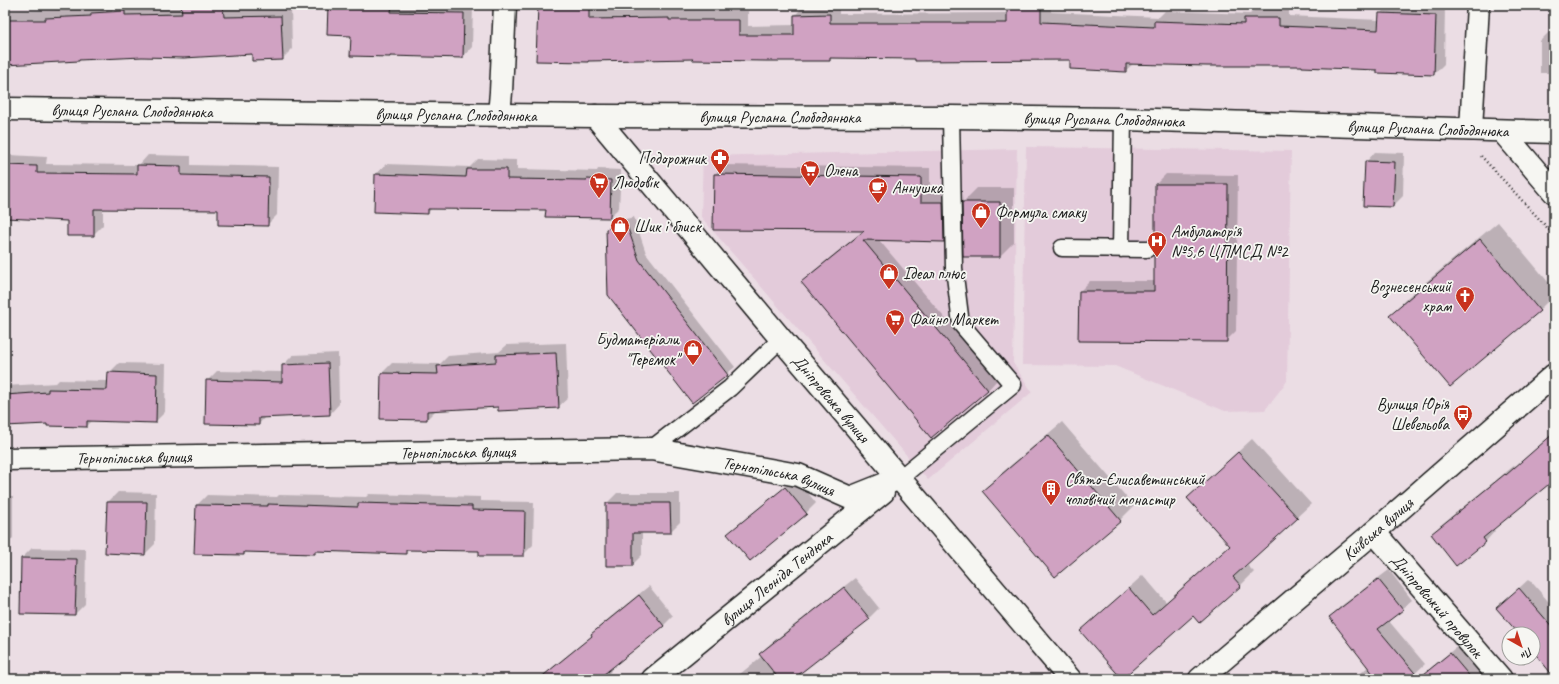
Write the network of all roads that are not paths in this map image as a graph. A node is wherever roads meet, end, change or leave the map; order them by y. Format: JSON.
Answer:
{"nodes":[{"id":1,"x":505,"y":5,"type":"edge"},
{"id":2,"x":1478,"y":5,"type":"edge"},
{"id":3,"x":5,"y":109,"type":"edge"},
{"id":4,"x":499,"y":114,"type":"junction"},
{"id":5,"x":595,"y":116,"type":"junction"},
{"id":6,"x":951,"y":117,"type":"junction"},
{"id":7,"x":1123,"y":119,"type":"junction"},
{"id":8,"x":1471,"y":129,"type":"junction"},
{"id":9,"x":1502,"y":131,"type":"junction"},
{"id":10,"x":1554,"y":132,"type":"edge"},
{"id":11,"x":1554,"y":192,"type":"edge"},
{"id":12,"x":1062,"y":248,"type":"dead end"},
{"id":13,"x":1120,"y":249,"type":"junction"},
{"id":14,"x":1147,"y":249,"type":"dead end"},
{"id":15,"x":781,"y":339,"type":"junction"},
{"id":16,"x":1554,"y":375,"type":"edge"},
{"id":17,"x":651,"y":449,"type":"junction"},
{"id":18,"x":5,"y":459,"type":"edge"},
{"id":19,"x":900,"y":478,"type":"junction"},
{"id":20,"x":1374,"y":532,"type":"junction"},
{"id":21,"x":653,"y":679,"type":"edge"},
{"id":22,"x":1070,"y":679,"type":"edge"},
{"id":23,"x":1200,"y":679,"type":"edge"},
{"id":24,"x":1502,"y":679,"type":"edge"}],
"edges":[{"from":1,"to":4,"type":"street"},
{"from":2,"to":8,"type":"street"},
{"from":3,"to":4,"type":"street","name":"вулиця Руслана Слободянюка"},
{"from":4,"to":5,"type":"street","name":"вулиця Руслана Слободянюка"},
{"from":5,"to":6,"type":"street","name":"вулиця Руслана Слободянюка"},
{"from":5,"to":15,"type":"street","name":"Дніпровська вулиця"},
{"from":6,"to":7,"type":"street","name":"вулиця Руслана Слободянюка"},
{"from":6,"to":19,"type":"lane"},
{"from":7,"to":8,"type":"street","name":"вулиця Руслана Слободянюка"},
{"from":7,"to":13,"type":"lane"},
{"from":8,"to":9,"type":"street","name":"вулиця Руслана Слободянюка"},
{"from":9,"to":10,"type":"street","name":"вулиця Руслана Слободянюка"},
{"from":9,"to":11,"type":"street"},
{"from":12,"to":13,"type":"lane"},
{"from":13,"to":14,"type":"lane"},
{"from":15,"to":17,"type":"lane"},
{"from":15,"to":19,"type":"street","name":"Дніпровська вулиця"},
{"from":16,"to":20,"type":"street","name":"Київська вулиця"},
{"from":17,"to":18,"type":"street","name":"Тернопільська вулиця"},
{"from":17,"to":19,"type":"street","name":"Тернопільська вулиця"},
{"from":19,"to":21,"type":"street","name":"вулиця Леоніда Тендюка"},
{"from":19,"to":22,"type":"street","name":"Дніпровська вулиця"},
{"from":20,"to":23,"type":"street","name":"Київська вулиця"},
{"from":20,"to":24,"type":"street","name":"Дніпровський провулок"}]}
